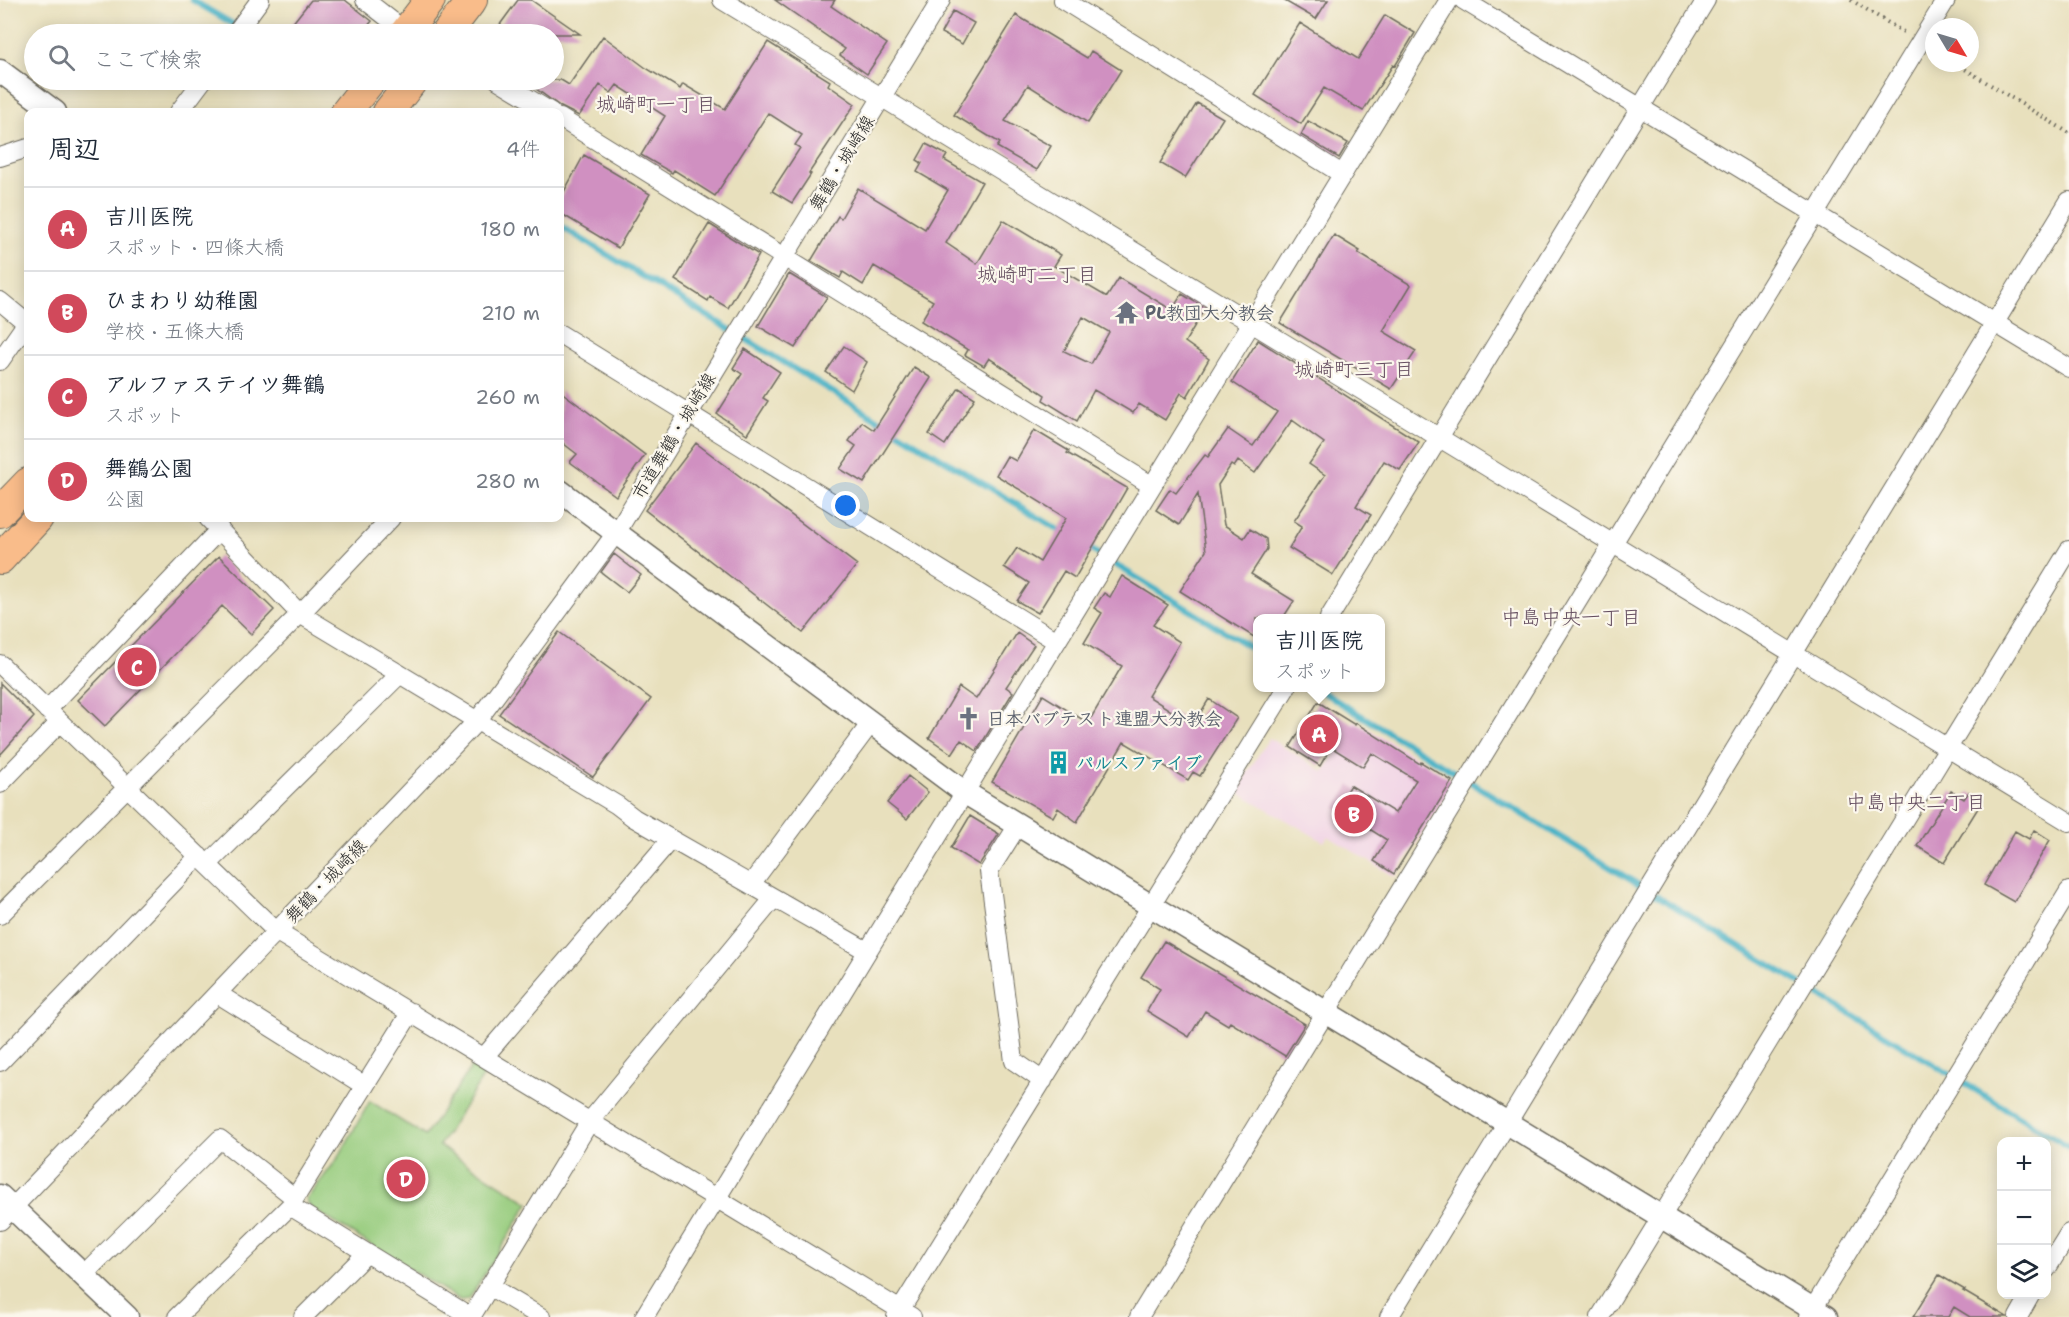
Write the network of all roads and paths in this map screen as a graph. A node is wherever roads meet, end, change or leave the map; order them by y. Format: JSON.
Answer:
{"nodes":[{"id":1,"x":260,"y":0,"type":"edge"},
{"id":2,"x":365,"y":0,"type":"edge"},
{"id":3,"x":430,"y":0,"type":"edge"},
{"id":4,"x":472,"y":0,"type":"edge"},
{"id":5,"x":722,"y":0,"type":"edge"},
{"id":6,"x":941,"y":0,"type":"edge"},
{"id":7,"x":1063,"y":0,"type":"edge"},
{"id":8,"x":1449,"y":0,"type":"edge"},
{"id":9,"x":1462,"y":0,"type":"edge"},
{"id":10,"x":1706,"y":0,"type":"edge"},
{"id":11,"x":1851,"y":0,"type":"edge"},
{"id":12,"x":1946,"y":0,"type":"edge"},
{"id":13,"x":242,"y":24,"type":"edge"},
{"id":14,"x":394,"y":24,"type":"edge"},
{"id":15,"x":412,"y":24,"type":"edge"},
{"id":16,"x":454,"y":24,"type":"edge"},
{"id":17,"x":1920,"y":42,"type":"junction"},
{"id":18,"x":0,"y":71,"type":"edge"},
{"id":19,"x":1970,"y":72,"type":"edge"},
{"id":20,"x":24,"y":89,"type":"edge"},
{"id":21,"x":25,"y":90,"type":"edge"},
{"id":22,"x":196,"y":90,"type":"edge"},
{"id":23,"x":363,"y":90,"type":"edge"},
{"id":24,"x":404,"y":90,"type":"edge"},
{"id":25,"x":515,"y":90,"type":"edge"},
{"id":26,"x":882,"y":97,"type":"junction"},
{"id":27,"x":50,"y":108,"type":"edge"},
{"id":28,"x":182,"y":108,"type":"edge"},
{"id":29,"x":349,"y":108,"type":"edge"},
{"id":30,"x":391,"y":108,"type":"edge"},
{"id":31,"x":544,"y":108,"type":"edge"},
{"id":32,"x":1640,"y":108,"type":"junction"},
{"id":33,"x":564,"y":121,"type":"edge"},
{"id":34,"x":2069,"y":132,"type":"edge"},
{"id":35,"x":24,"y":149,"type":"edge"},
{"id":36,"x":0,"y":157,"type":"edge"},
{"id":37,"x":1342,"y":174,"type":"junction"},
{"id":38,"x":2069,"y":201,"type":"edge"},
{"id":39,"x":1815,"y":214,"type":"junction"},
{"id":40,"x":783,"y":258,"type":"junction"},
{"id":41,"x":0,"y":301,"type":"edge"},
{"id":42,"x":24,"y":320,"type":"edge"},
{"id":43,"x":1251,"y":322,"type":"junction"},
{"id":44,"x":1995,"y":323,"type":"junction"},
{"id":45,"x":24,"y":328,"type":"edge"},
{"id":46,"x":738,"y":333,"type":"joint"},
{"id":47,"x":564,"y":336,"type":"edge"},
{"id":48,"x":0,"y":361,"type":"edge"},
{"id":49,"x":2069,"y":368,"type":"edge"},
{"id":50,"x":688,"y":413,"type":"junction"},
{"id":51,"x":1439,"y":438,"type":"junction"},
{"id":52,"x":1151,"y":485,"type":"junction"},
{"id":53,"x":24,"y":487,"type":"edge"},
{"id":54,"x":564,"y":494,"type":"edge"},
{"id":55,"x":0,"y":512,"type":"edge"},
{"id":56,"x":34,"y":522,"type":"edge"},
{"id":57,"x":387,"y":522,"type":"edge"},
{"id":58,"x":214,"y":524,"type":"edge"},
{"id":59,"x":616,"y":533,"type":"junction"},
{"id":60,"x":1613,"y":543,"type":"junction"},
{"id":61,"x":2069,"y":550,"type":"edge"},
{"id":62,"x":0,"y":559,"type":"edge"},
{"id":63,"x":300,"y":614,"type":"junction"},
{"id":64,"x":1331,"y":614,"type":"edge"},
{"id":65,"x":1056,"y":641,"type":"junction"},
{"id":66,"x":1794,"y":654,"type":"junction"},
{"id":67,"x":0,"y":664,"type":"edge"},
{"id":68,"x":400,"y":674,"type":"junction"},
{"id":69,"x":1283,"y":692,"type":"edge"},
{"id":70,"x":54,"y":716,"type":"junction"},
{"id":71,"x":477,"y":721,"type":"junction"},
{"id":72,"x":871,"y":723,"type":"junction"},
{"id":73,"x":1948,"y":748,"type":"junction"},
{"id":74,"x":0,"y":784,"type":"edge"},
{"id":75,"x":128,"y":787,"type":"junction"},
{"id":76,"x":964,"y":792,"type":"junction"},
{"id":77,"x":2069,"y":822,"type":"edge"},
{"id":78,"x":1018,"y":825,"type":"junction"},
{"id":79,"x":671,"y":839,"type":"junction"},
{"id":80,"x":204,"y":860,"type":"junction"},
{"id":81,"x":751,"y":884,"type":"junction"},
{"id":82,"x":2069,"y":891,"type":"edge"},
{"id":83,"x":774,"y":898,"type":"junction"},
{"id":84,"x":1152,"y":906,"type":"junction"},
{"id":85,"x":0,"y":915,"type":"edge"},
{"id":86,"x":277,"y":932,"type":"junction"},
{"id":87,"x":867,"y":951,"type":"junction"},
{"id":88,"x":218,"y":994,"type":"junction"},
{"id":89,"x":411,"y":1012,"type":"junction"},
{"id":90,"x":1326,"y":1012,"type":"junction"},
{"id":91,"x":484,"y":1057,"type":"junction"},
{"id":92,"x":0,"y":1062,"type":"edge"},
{"id":93,"x":1043,"y":1081,"type":"junction"},
{"id":94,"x":365,"y":1086,"type":"junction"},
{"id":95,"x":590,"y":1121,"type":"junction"},
{"id":96,"x":1508,"y":1123,"type":"junction"},
{"id":97,"x":717,"y":1198,"type":"junction"},
{"id":98,"x":293,"y":1202,"type":"junction"},
{"id":99,"x":4,"y":1208,"type":"edge"},
{"id":100,"x":1661,"y":1217,"type":"junction"},
{"id":101,"x":2069,"y":1233,"type":"edge"},
{"id":102,"x":367,"y":1253,"type":"junction"},
{"id":103,"x":2051,"y":1262,"type":"edge"},
{"id":104,"x":83,"y":1275,"type":"junction"},
{"id":105,"x":489,"y":1286,"type":"junction"},
{"id":106,"x":2028,"y":1299,"type":"edge"},
{"id":107,"x":1816,"y":1314,"type":"edge"},
{"id":108,"x":903,"y":1315,"type":"edge"},
{"id":109,"x":648,"y":1316,"type":"edge"},
{"id":110,"x":127,"y":1317,"type":"edge"},
{"id":111,"x":177,"y":1317,"type":"edge"},
{"id":112,"x":303,"y":1317,"type":"edge"},
{"id":113,"x":471,"y":1317,"type":"edge"},
{"id":114,"x":541,"y":1317,"type":"edge"},
{"id":115,"x":1139,"y":1317,"type":"edge"},
{"id":116,"x":1389,"y":1317,"type":"edge"},
{"id":117,"x":1600,"y":1317,"type":"edge"},
{"id":118,"x":2018,"y":1317,"type":"edge"}],
"edges":[{"from":1,"to":13,"type":"street"},
{"from":2,"to":14,"type":"street"},
{"from":3,"to":15,"type":"highway"},
{"from":4,"to":16,"type":"highway"},
{"from":5,"to":26,"type":"street"},
{"from":6,"to":26,"type":"street","name":"舞鶴・城崎線"},
{"from":7,"to":37,"type":"street"},
{"from":8,"to":37,"type":"street"},
{"from":9,"to":32,"type":"street"},
{"from":10,"to":32,"type":"street"},
{"from":11,"to":17,"type":"path"},
{"from":12,"to":17,"type":"street"},
{"from":17,"to":39,"type":"street"},
{"from":18,"to":20,"type":"street"},
{"from":19,"to":34,"type":"path"},
{"from":21,"to":27,"type":"street"},
{"from":22,"to":28,"type":"street"},
{"from":23,"to":29,"type":"highway"},
{"from":24,"to":30,"type":"highway"},
{"from":25,"to":31,"type":"street"},
{"from":26,"to":40,"type":"street","name":"舞鶴・城崎線"},
{"from":26,"to":43,"type":"street"},
{"from":32,"to":39,"type":"street"},
{"from":32,"to":51,"type":"street"},
{"from":33,"to":40,"type":"street"},
{"from":35,"to":36,"type":"street"},
{"from":37,"to":43,"type":"street"},
{"from":38,"to":44,"type":"street"},
{"from":39,"to":44,"type":"street"},
{"from":39,"to":60,"type":"street"},
{"from":40,"to":46,"type":"street","name":"舞鶴・城崎線"},
{"from":40,"to":52,"type":"street"},
{"from":41,"to":42,"type":"street"},
{"from":43,"to":51,"type":"street"},
{"from":43,"to":52,"type":"street"},
{"from":44,"to":49,"type":"street"},
{"from":44,"to":66,"type":"street"},
{"from":45,"to":48,"type":"street"},
{"from":46,"to":50,"type":"street","name":"市道舞鶴・城崎線"},
{"from":47,"to":50,"type":"street"},
{"from":50,"to":59,"type":"street","name":"市道舞鶴・城崎線"},
{"from":50,"to":65,"type":"street"},
{"from":51,"to":60,"type":"street"},
{"from":51,"to":64,"type":"street"},
{"from":52,"to":65,"type":"street"},
{"from":53,"to":55,"type":"highway"},
{"from":54,"to":59,"type":"street"},
{"from":56,"to":62,"type":"highway"},
{"from":57,"to":63,"type":"street"},
{"from":58,"to":63,"type":"street"},
{"from":58,"to":70,"type":"street"},
{"from":59,"to":71,"type":"street","name":"舞鶴・城崎線"},
{"from":59,"to":72,"type":"street"},
{"from":60,"to":66,"type":"street"},
{"from":60,"to":90,"type":"street"},
{"from":61,"to":73,"type":"street"},
{"from":63,"to":68,"type":"street"},
{"from":63,"to":75,"type":"street"},
{"from":65,"to":76,"type":"street"},
{"from":66,"to":73,"type":"street"},
{"from":66,"to":96,"type":"street"},
{"from":67,"to":70,"type":"street"},
{"from":68,"to":71,"type":"street"},
{"from":68,"to":80,"type":"street"},
{"from":69,"to":84,"type":"street"},
{"from":70,"to":74,"type":"street"},
{"from":70,"to":75,"type":"street"},
{"from":71,"to":79,"type":"street"},
{"from":71,"to":86,"type":"street","name":"舞鶴・城崎線"},
{"from":72,"to":76,"type":"street"},
{"from":72,"to":81,"type":"street"},
{"from":73,"to":77,"type":"street"},
{"from":73,"to":100,"type":"street"},
{"from":75,"to":80,"type":"street"},
{"from":75,"to":85,"type":"street"},
{"from":76,"to":78,"type":"street"},
{"from":76,"to":87,"type":"street"},
{"from":78,"to":84,"type":"street"},
{"from":78,"to":93,"type":"street"},
{"from":79,"to":81,"type":"street"},
{"from":79,"to":91,"type":"street"},
{"from":80,"to":86,"type":"street"},
{"from":80,"to":92,"type":"street"},
{"from":81,"to":83,"type":"street"},
{"from":82,"to":107,"type":"street"},
{"from":83,"to":87,"type":"street"},
{"from":83,"to":95,"type":"street"},
{"from":84,"to":90,"type":"street"},
{"from":84,"to":93,"type":"street"},
{"from":86,"to":88,"type":"street","name":"舞鶴・城崎線"},
{"from":86,"to":89,"type":"street"},
{"from":87,"to":97,"type":"street"},
{"from":88,"to":94,"type":"street"},
{"from":88,"to":99,"type":"street","name":"舞鶴・城崎線"},
{"from":89,"to":91,"type":"street"},
{"from":89,"to":94,"type":"street"},
{"from":90,"to":96,"type":"street"},
{"from":90,"to":115,"type":"street"},
{"from":91,"to":95,"type":"street"},
{"from":93,"to":108,"type":"street"},
{"from":94,"to":98,"type":"street"},
{"from":95,"to":97,"type":"street"},
{"from":95,"to":105,"type":"street"},
{"from":96,"to":100,"type":"street"},
{"from":96,"to":116,"type":"street"},
{"from":97,"to":108,"type":"street"},
{"from":97,"to":109,"type":"street"},
{"from":98,"to":102,"type":"street"},
{"from":98,"to":104,"type":"street"},
{"from":98,"to":111,"type":"street"},
{"from":99,"to":104,"type":"street"},
{"from":100,"to":107,"type":"street"},
{"from":100,"to":117,"type":"street"},
{"from":101,"to":103,"type":"street"},
{"from":102,"to":112,"type":"street"},
{"from":102,"to":113,"type":"street"},
{"from":104,"to":110,"type":"street"},
{"from":105,"to":113,"type":"street"},
{"from":105,"to":114,"type":"street"},
{"from":106,"to":118,"type":"street"}]}
